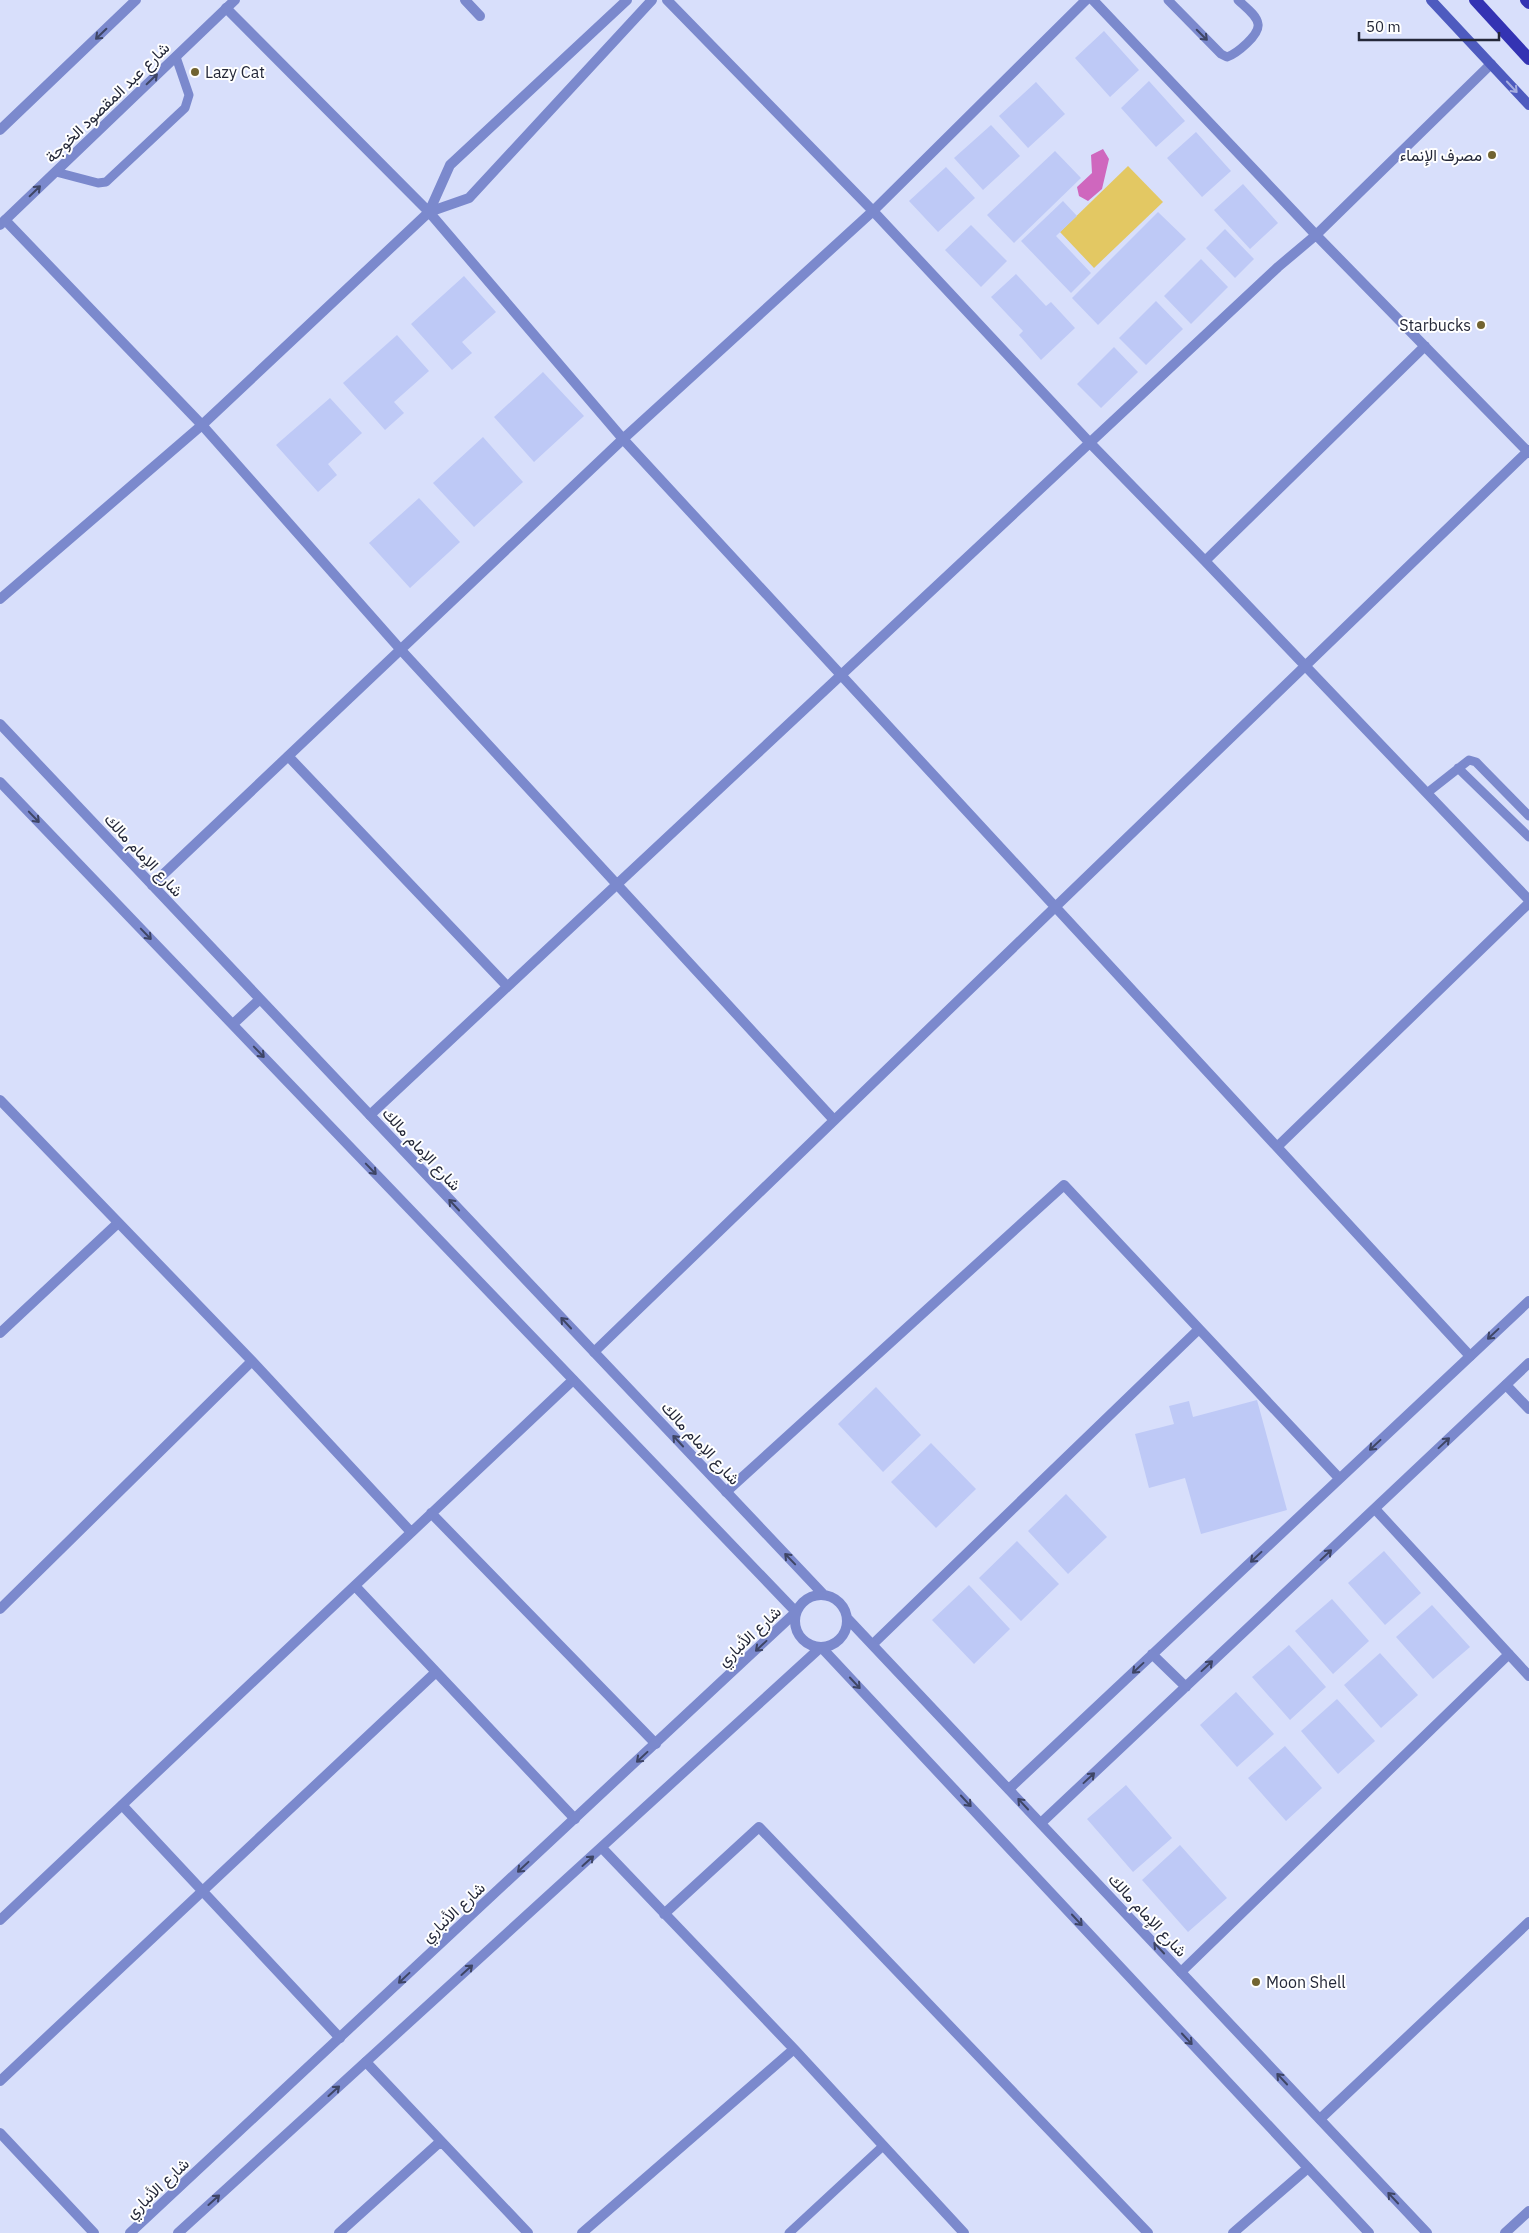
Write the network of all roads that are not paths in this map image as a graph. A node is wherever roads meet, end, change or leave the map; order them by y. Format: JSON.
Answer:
{"nodes":[{"id":1,"x":136,"y":0,"type":"edge"},
{"id":2,"x":235,"y":0,"type":"edge"},
{"id":3,"x":465,"y":0,"type":"edge"},
{"id":4,"x":627,"y":0,"type":"edge"},
{"id":5,"x":652,"y":0,"type":"edge"},
{"id":6,"x":667,"y":0,"type":"edge"},
{"id":7,"x":1086,"y":0,"type":"edge"},
{"id":8,"x":1093,"y":0,"type":"edge"},
{"id":9,"x":1168,"y":0,"type":"edge"},
{"id":10,"x":1238,"y":0,"type":"edge"},
{"id":11,"x":1431,"y":0,"type":"edge"},
{"id":12,"x":1475,"y":0,"type":"edge"},
{"id":13,"x":1526,"y":0,"type":"edge"},
{"id":14,"x":1529,"y":3,"type":"edge"},
{"id":15,"x":226,"y":8,"type":"junction"},
{"id":16,"x":480,"y":16,"type":"dead end"},
{"id":17,"x":176,"y":57,"type":"junction"},
{"id":18,"x":1529,"y":58,"type":"edge"},
{"id":19,"x":1491,"y":64,"type":"junction"},
{"id":20,"x":1529,"y":105,"type":"edge"},
{"id":21,"x":0,"y":130,"type":"edge"},
{"id":22,"x":56,"y":172,"type":"junction"},
{"id":23,"x":874,"y":211,"type":"junction"},
{"id":24,"x":428,"y":212,"type":"junction"},
{"id":25,"x":3,"y":222,"type":"edge"},
{"id":26,"x":1316,"y":235,"type":"junction"},
{"id":27,"x":1425,"y":346,"type":"junction"},
{"id":28,"x":202,"y":425,"type":"junction"},
{"id":29,"x":623,"y":439,"type":"junction"},
{"id":30,"x":1090,"y":443,"type":"junction"},
{"id":31,"x":1528,"y":452,"type":"edge"},
{"id":32,"x":1205,"y":561,"type":"junction"},
{"id":33,"x":0,"y":599,"type":"edge"},
{"id":34,"x":401,"y":650,"type":"junction"},
{"id":35,"x":1306,"y":666,"type":"junction"},
{"id":36,"x":840,"y":674,"type":"junction"},
{"id":37,"x":0,"y":724,"type":"edge"},
{"id":38,"x":288,"y":756,"type":"junction"},
{"id":39,"x":1458,"y":768,"type":"junction"},
{"id":40,"x":0,"y":782,"type":"edge"},
{"id":41,"x":1427,"y":794,"type":"junction"},
{"id":42,"x":1529,"y":816,"type":"edge"},
{"id":43,"x":1529,"y":837,"type":"edge"},
{"id":44,"x":616,"y":884,"type":"junction"},
{"id":45,"x":152,"y":885,"type":"junction"},
{"id":46,"x":1529,"y":902,"type":"edge"},
{"id":47,"x":1055,"y":906,"type":"junction"},
{"id":48,"x":507,"y":986,"type":"junction"},
{"id":49,"x":260,"y":999,"type":"junction"},
{"id":50,"x":233,"y":1024,"type":"junction"},
{"id":51,"x":0,"y":1100,"type":"edge"},
{"id":52,"x":370,"y":1115,"type":"junction"},
{"id":53,"x":834,"y":1120,"type":"junction"},
{"id":54,"x":1278,"y":1146,"type":"junction"},
{"id":55,"x":118,"y":1223,"type":"junction"},
{"id":56,"x":1529,"y":1301,"type":"edge"},
{"id":57,"x":1199,"y":1329,"type":"junction"},
{"id":58,"x":0,"y":1333,"type":"edge"},
{"id":59,"x":594,"y":1352,"type":"junction"},
{"id":60,"x":1470,"y":1356,"type":"junction"},
{"id":61,"x":252,"y":1362,"type":"junction"},
{"id":62,"x":1529,"y":1363,"type":"edge"},
{"id":63,"x":573,"y":1380,"type":"junction"},
{"id":64,"x":1506,"y":1385,"type":"junction"},
{"id":65,"x":1529,"y":1409,"type":"edge"},
{"id":66,"x":1339,"y":1478,"type":"junction"},
{"id":67,"x":726,"y":1492,"type":"junction"},
{"id":68,"x":1375,"y":1509,"type":"junction"},
{"id":69,"x":431,"y":1513,"type":"junction"},
{"id":70,"x":411,"y":1532,"type":"junction"},
{"id":71,"x":355,"y":1586,"type":"junction"},
{"id":72,"x":823,"y":1594,"type":"junction"},
{"id":73,"x":0,"y":1609,"type":"edge"},
{"id":74,"x":796,"y":1612,"type":"junction"},
{"id":75,"x":847,"y":1618,"type":"junction"},
{"id":76,"x":873,"y":1644,"type":"junction"},
{"id":77,"x":821,"y":1647,"type":"junction"},
{"id":78,"x":1152,"y":1654,"type":"junction"},
{"id":79,"x":1509,"y":1654,"type":"junction"},
{"id":80,"x":436,"y":1672,"type":"junction"},
{"id":81,"x":1529,"y":1676,"type":"edge"},
{"id":82,"x":1186,"y":1687,"type":"junction"},
{"id":83,"x":656,"y":1744,"type":"junction"},
{"id":84,"x":1009,"y":1789,"type":"junction"},
{"id":85,"x":122,"y":1805,"type":"junction"},
{"id":86,"x":575,"y":1819,"type":"junction"},
{"id":87,"x":1041,"y":1823,"type":"junction"},
{"id":88,"x":602,"y":1848,"type":"junction"},
{"id":89,"x":203,"y":1892,"type":"junction"},
{"id":90,"x":664,"y":1914,"type":"junction"},
{"id":91,"x":0,"y":1920,"type":"edge"},
{"id":92,"x":1529,"y":1922,"type":"edge"},
{"id":93,"x":1181,"y":1972,"type":"junction"},
{"id":94,"x":340,"y":2038,"type":"junction"},
{"id":95,"x":794,"y":2049,"type":"junction"},
{"id":96,"x":366,"y":2062,"type":"junction"},
{"id":97,"x":0,"y":2080,"type":"edge"},
{"id":98,"x":1320,"y":2119,"type":"junction"},
{"id":99,"x":0,"y":2133,"type":"edge"},
{"id":100,"x":441,"y":2141,"type":"junction"},
{"id":101,"x":883,"y":2146,"type":"junction"},
{"id":102,"x":1308,"y":2168,"type":"junction"},
{"id":103,"x":1529,"y":2212,"type":"edge"},
{"id":104,"x":94,"y":2233,"type":"edge"},
{"id":105,"x":130,"y":2233,"type":"edge"},
{"id":106,"x":178,"y":2233,"type":"edge"},
{"id":107,"x":339,"y":2233,"type":"edge"},
{"id":108,"x":528,"y":2233,"type":"edge"},
{"id":109,"x":582,"y":2233,"type":"edge"},
{"id":110,"x":789,"y":2233,"type":"edge"},
{"id":111,"x":964,"y":2233,"type":"edge"},
{"id":112,"x":1148,"y":2233,"type":"edge"},
{"id":113,"x":1234,"y":2233,"type":"edge"},
{"id":114,"x":1369,"y":2233,"type":"edge"},
{"id":115,"x":1427,"y":2233,"type":"edge"},
{"id":116,"x":1505,"y":2233,"type":"edge"}],
"edges":[{"from":1,"to":21,"type":"street","one_way":true},
{"from":2,"to":15,"type":"street","name":"شارع عبد المقصود الخوجة"},
{"from":3,"to":16,"type":"street"},
{"from":4,"to":24,"type":"street"},
{"from":5,"to":24,"type":"street"},
{"from":6,"to":23,"type":"street"},
{"from":7,"to":23,"type":"street"},
{"from":8,"to":26,"type":"street"},
{"from":9,"to":10,"type":"lane","one_way":true},
{"from":11,"to":19,"type":"main road"},
{"from":12,"to":18,"type":"main road"},
{"from":13,"to":14,"type":"main road"},
{"from":15,"to":17,"type":"street","name":"شارع عبد المقصود الخوجة"},
{"from":15,"to":24,"type":"street"},
{"from":22,"to":17,"type":"street","name":"شارع عبد المقصود الخوجة","one_way":true},
{"from":17,"to":22,"type":"lane"},
{"from":19,"to":20,"type":"main road","one_way":true},
{"from":19,"to":26,"type":"street"},
{"from":25,"to":22,"type":"street","name":"شارع عبد المقصود الخوجة","one_way":true},
{"from":23,"to":29,"type":"street"},
{"from":23,"to":30,"type":"street"},
{"from":24,"to":28,"type":"street"},
{"from":24,"to":29,"type":"street"},
{"from":25,"to":28,"type":"street"},
{"from":26,"to":27,"type":"street"},
{"from":26,"to":30,"type":"street"},
{"from":27,"to":31,"type":"street"},
{"from":27,"to":32,"type":"street"},
{"from":28,"to":33,"type":"street"},
{"from":28,"to":34,"type":"street"},
{"from":29,"to":34,"type":"street"},
{"from":29,"to":36,"type":"street"},
{"from":30,"to":32,"type":"street"},
{"from":30,"to":36,"type":"street"},
{"from":31,"to":35,"type":"street"},
{"from":32,"to":35,"type":"street"},
{"from":34,"to":38,"type":"street"},
{"from":34,"to":44,"type":"street"},
{"from":35,"to":41,"type":"street"},
{"from":35,"to":47,"type":"street"},
{"from":36,"to":44,"type":"street"},
{"from":36,"to":47,"type":"street"},
{"from":37,"to":45,"type":"street","name":"شارع الإمام مالك"},
{"from":38,"to":45,"type":"street"},
{"from":38,"to":48,"type":"street"},
{"from":39,"to":41,"type":"lane"},
{"from":39,"to":42,"type":"lane"},
{"from":39,"to":43,"type":"lane"},
{"from":40,"to":50,"type":"street","one_way":true},
{"from":41,"to":46,"type":"street"},
{"from":44,"to":48,"type":"street"},
{"from":44,"to":53,"type":"street"},
{"from":45,"to":49,"type":"street","name":"شارع الإمام مالك"},
{"from":46,"to":54,"type":"street"},
{"from":47,"to":53,"type":"street"},
{"from":47,"to":54,"type":"street"},
{"from":48,"to":52,"type":"street"},
{"from":49,"to":50,"type":"street"},
{"from":49,"to":52,"type":"street","name":"شارع الإمام مالك"},
{"from":50,"to":63,"type":"street","one_way":true},
{"from":51,"to":55,"type":"street"},
{"from":59,"to":52,"type":"street","name":"شارع الإمام مالك","one_way":true},
{"from":53,"to":59,"type":"street"},
{"from":54,"to":60,"type":"street"},
{"from":55,"to":58,"type":"street"},
{"from":55,"to":61,"type":"street"},
{"from":56,"to":60,"type":"street","one_way":true},
{"from":57,"to":66,"type":"street"},
{"from":57,"to":67,"type":"street"},
{"from":57,"to":76,"type":"street"},
{"from":67,"to":59,"type":"street","name":"شارع الإمام مالك","one_way":true},
{"from":60,"to":66,"type":"street","one_way":true},
{"from":61,"to":70,"type":"street"},
{"from":61,"to":73,"type":"street"},
{"from":62,"to":64,"type":"street"},
{"from":63,"to":69,"type":"street"},
{"from":63,"to":74,"type":"street"},
{"from":64,"to":65,"type":"street"},
{"from":68,"to":64,"type":"street","one_way":true},
{"from":66,"to":78,"type":"street","one_way":true},
{"from":72,"to":67,"type":"street","name":"شارع الإمام مالك","one_way":true},
{"from":68,"to":79,"type":"street"},
{"from":82,"to":68,"type":"street","one_way":true},
{"from":69,"to":70,"type":"street"},
{"from":69,"to":83,"type":"street"},
{"from":70,"to":71,"type":"street"},
{"from":71,"to":80,"type":"street"},
{"from":71,"to":85,"type":"street"},
{"from":72,"to":74,"type":"street"},
{"from":72,"to":75,"type":"street"},
{"from":74,"to":77,"type":"street"},
{"from":74,"to":83,"type":"street","name":"شارع الأنباري","one_way":true},
{"from":75,"to":76,"type":"street","name":"شارع الإمام مالك"},
{"from":75,"to":77,"type":"street"},
{"from":76,"to":84,"type":"street","name":"شارع الإمام مالك"},
{"from":77,"to":88,"type":"street"},
{"from":77,"to":102,"type":"street","one_way":true},
{"from":78,"to":82,"type":"street"},
{"from":78,"to":84,"type":"street","one_way":true},
{"from":79,"to":81,"type":"street"},
{"from":79,"to":93,"type":"street"},
{"from":80,"to":86,"type":"street"},
{"from":80,"to":89,"type":"street"},
{"from":87,"to":82,"type":"street","one_way":true},
{"from":83,"to":86,"type":"street","name":"شارع الأنباري","one_way":true},
{"from":87,"to":84,"type":"street","name":"شارع الإمام مالك","one_way":true},
{"from":85,"to":89,"type":"street"},
{"from":85,"to":91,"type":"street"},
{"from":86,"to":94,"type":"street","name":"شارع الأنباري","one_way":true},
{"from":93,"to":87,"type":"street","name":"شارع الإمام مالك","one_way":true},
{"from":88,"to":90,"type":"street"},
{"from":96,"to":88,"type":"street","one_way":true},
{"from":89,"to":94,"type":"street"},
{"from":89,"to":97,"type":"street"},
{"from":90,"to":95,"type":"street"},
{"from":90,"to":112,"type":"street"},
{"from":92,"to":98,"type":"street"},
{"from":98,"to":93,"type":"street","name":"شارع الإمام مالك","one_way":true},
{"from":94,"to":105,"type":"street","name":"شارع الأنباري"},
{"from":95,"to":101,"type":"street"},
{"from":95,"to":109,"type":"street"},
{"from":96,"to":100,"type":"street"},
{"from":106,"to":96,"type":"street","one_way":true},
{"from":115,"to":98,"type":"street","name":"شارع الإمام مالك","one_way":true},
{"from":99,"to":104,"type":"street"},
{"from":100,"to":107,"type":"street"},
{"from":100,"to":108,"type":"street"},
{"from":101,"to":110,"type":"lane"},
{"from":101,"to":111,"type":"street"},
{"from":102,"to":113,"type":"street"},
{"from":102,"to":114,"type":"street"},
{"from":103,"to":116,"type":"street"}]}
